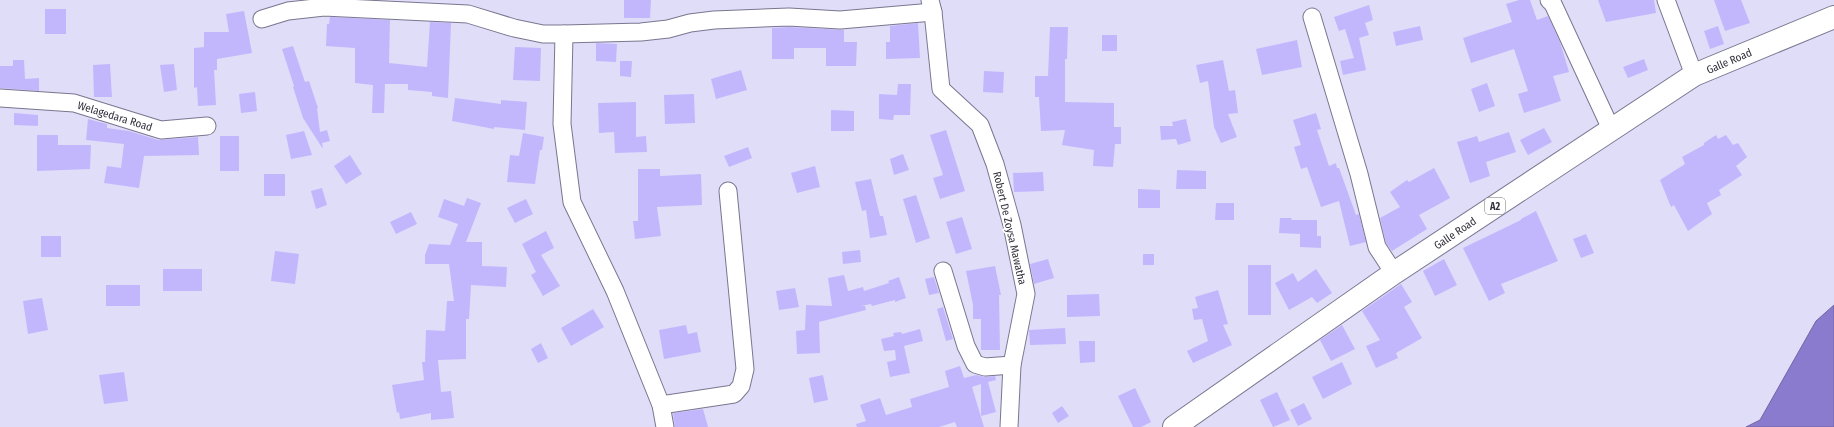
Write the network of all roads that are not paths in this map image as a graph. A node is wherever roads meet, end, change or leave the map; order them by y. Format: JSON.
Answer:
{"nodes":[{"id":1,"x":1549,"y":0,"type":"edge"},
{"id":2,"x":1666,"y":0,"type":"edge"},
{"id":3,"x":932,"y":6,"type":"edge"},
{"id":4,"x":1834,"y":17,"type":"edge"},
{"id":5,"x":1312,"y":18,"type":"dead end"},
{"id":6,"x":262,"y":19,"type":"dead end"},
{"id":7,"x":564,"y":34,"type":"junction"},
{"id":8,"x":1694,"y":75,"type":"junction"},
{"id":9,"x":0,"y":98,"type":"edge"},
{"id":10,"x":207,"y":126,"type":"dead end"},
{"id":11,"x":1611,"y":129,"type":"junction"},
{"id":12,"x":728,"y":191,"type":"dead end"},
{"id":13,"x":943,"y":271,"type":"dead end"},
{"id":14,"x":1394,"y":273,"type":"junction"},
{"id":15,"x":1012,"y":365,"type":"junction"},
{"id":16,"x":660,"y":405,"type":"junction"},
{"id":17,"x":665,"y":427,"type":"edge"},
{"id":18,"x":1009,"y":427,"type":"edge"},
{"id":19,"x":1174,"y":427,"type":"edge"}],
"edges":[{"from":1,"to":11,"type":"street"},
{"from":2,"to":8,"type":"street"},
{"from":3,"to":7,"type":"street"},
{"from":3,"to":15,"type":"street","name":"Robert De Zoysa Mawatha"},
{"from":4,"to":8,"type":"highway","name":"Galle Road","number":"A2"},
{"from":5,"to":14,"type":"street"},
{"from":6,"to":7,"type":"street"},
{"from":7,"to":16,"type":"street"},
{"from":8,"to":11,"type":"highway","name":"Galle Road","number":"A2"},
{"from":9,"to":10,"type":"street","name":"Welagedara Road"},
{"from":11,"to":14,"type":"highway","name":"Galle Road","number":"A2"},
{"from":12,"to":16,"type":"street"},
{"from":13,"to":15,"type":"street"},
{"from":14,"to":19,"type":"highway","name":"Galle Road","number":"A2"},
{"from":15,"to":18,"type":"street","name":"Robert De Zoysa Mawatha"},
{"from":16,"to":17,"type":"street"}]}
